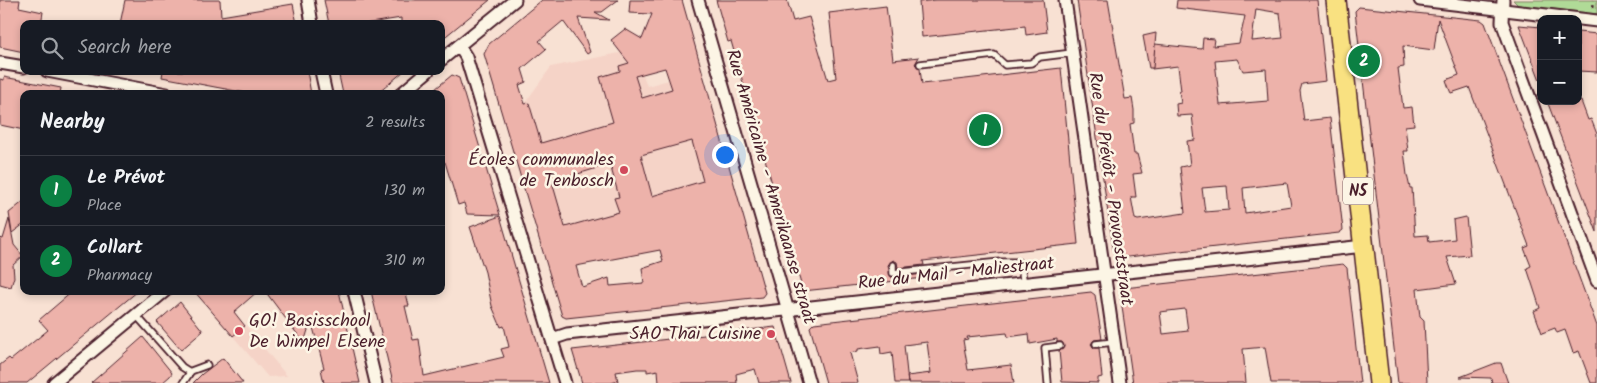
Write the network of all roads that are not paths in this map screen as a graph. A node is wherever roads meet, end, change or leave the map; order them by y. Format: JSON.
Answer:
{"nodes":[{"id":1,"x":308,"y":0,"type":"edge"},
{"id":2,"x":515,"y":0,"type":"edge"},
{"id":3,"x":698,"y":0,"type":"edge"},
{"id":4,"x":1065,"y":0,"type":"edge"},
{"id":5,"x":1336,"y":0,"type":"edge"},
{"id":6,"x":1420,"y":0,"type":"edge"},
{"id":7,"x":1503,"y":5,"type":"edge"},
{"id":8,"x":311,"y":20,"type":"edge"},
{"id":9,"x":1597,"y":21,"type":"edge"},
{"id":10,"x":459,"y":46,"type":"junction"},
{"id":11,"x":1072,"y":53,"type":"junction"},
{"id":12,"x":445,"y":57,"type":"edge"},
{"id":13,"x":0,"y":62,"type":"edge"},
{"id":14,"x":920,"y":64,"type":"dead end"},
{"id":15,"x":20,"y":66,"type":"edge"},
{"id":16,"x":68,"y":75,"type":"edge"},
{"id":17,"x":322,"y":75,"type":"edge"},
{"id":18,"x":423,"y":75,"type":"edge"},
{"id":19,"x":146,"y":90,"type":"edge"},
{"id":20,"x":325,"y":90,"type":"edge"},
{"id":21,"x":407,"y":90,"type":"edge"},
{"id":22,"x":1364,"y":246,"type":"junction"},
{"id":23,"x":893,"y":265,"type":"dead end"},
{"id":24,"x":1105,"y":276,"type":"junction"},
{"id":25,"x":1597,"y":281,"type":"edge"},
{"id":26,"x":1024,"y":284,"type":"junction"},
{"id":27,"x":160,"y":295,"type":"edge"},
{"id":28,"x":355,"y":295,"type":"edge"},
{"id":29,"x":788,"y":310,"type":"junction"},
{"id":30,"x":136,"y":315,"type":"junction"},
{"id":31,"x":552,"y":339,"type":"junction"},
{"id":32,"x":1114,"y":342,"type":"junction"},
{"id":33,"x":1096,"y":344,"type":"dead end"},
{"id":34,"x":1060,"y":346,"type":"dead end"},
{"id":35,"x":207,"y":365,"type":"dead end"},
{"id":36,"x":190,"y":372,"type":"junction"},
{"id":37,"x":54,"y":383,"type":"edge"},
{"id":38,"x":183,"y":383,"type":"edge"},
{"id":39,"x":376,"y":383,"type":"edge"},
{"id":40,"x":565,"y":383,"type":"edge"},
{"id":41,"x":808,"y":383,"type":"edge"},
{"id":42,"x":1048,"y":383,"type":"edge"},
{"id":43,"x":1120,"y":383,"type":"edge"},
{"id":44,"x":1379,"y":383,"type":"edge"}],
"edges":[{"from":1,"to":8,"type":"street"},
{"from":2,"to":10,"type":"street"},
{"from":3,"to":29,"type":"street","name":"Rue Américaine - Amerikaanse straat"},
{"from":4,"to":11,"type":"street","name":"Rue du Prévôt - Provooststraat"},
{"from":5,"to":22,"type":"main road","number":"N5"},
{"from":6,"to":7,"type":"street"},
{"from":7,"to":9,"type":"street"},
{"from":7,"to":25,"type":"street"},
{"from":10,"to":12,"type":"street"},
{"from":10,"to":31,"type":"street"},
{"from":11,"to":14,"type":"lane"},
{"from":11,"to":24,"type":"street","name":"Rue du Prévôt - Provooststraat"},
{"from":13,"to":15,"type":"street"},
{"from":16,"to":19,"type":"street"},
{"from":17,"to":20,"type":"street"},
{"from":18,"to":21,"type":"street"},
{"from":22,"to":24,"type":"street","name":"Rue du Mail - Maliestraat"},
{"from":22,"to":44,"type":"main road","number":"N5"},
{"from":23,"to":26,"type":"lane"},
{"from":24,"to":26,"type":"street","name":"Rue du Mail - Maliestraat"},
{"from":24,"to":32,"type":"street","name":"Rue du Prévôt - Provooststraat"},
{"from":26,"to":29,"type":"street","name":"Rue du Mail - Maliestraat"},
{"from":27,"to":30,"type":"street"},
{"from":28,"to":39,"type":"street"},
{"from":29,"to":31,"type":"street","name":"Rue du Mail - Maliestraat"},
{"from":29,"to":41,"type":"street","name":"Rue Américaine - Amerikaanse straat"},
{"from":30,"to":36,"type":"lane"},
{"from":30,"to":37,"type":"street"},
{"from":31,"to":40,"type":"street"},
{"from":32,"to":33,"type":"lane"},
{"from":32,"to":43,"type":"street","name":"Rue du Prévôt - Provooststraat"},
{"from":34,"to":42,"type":"lane"},
{"from":35,"to":36,"type":"lane"},
{"from":36,"to":38,"type":"lane"}]}
